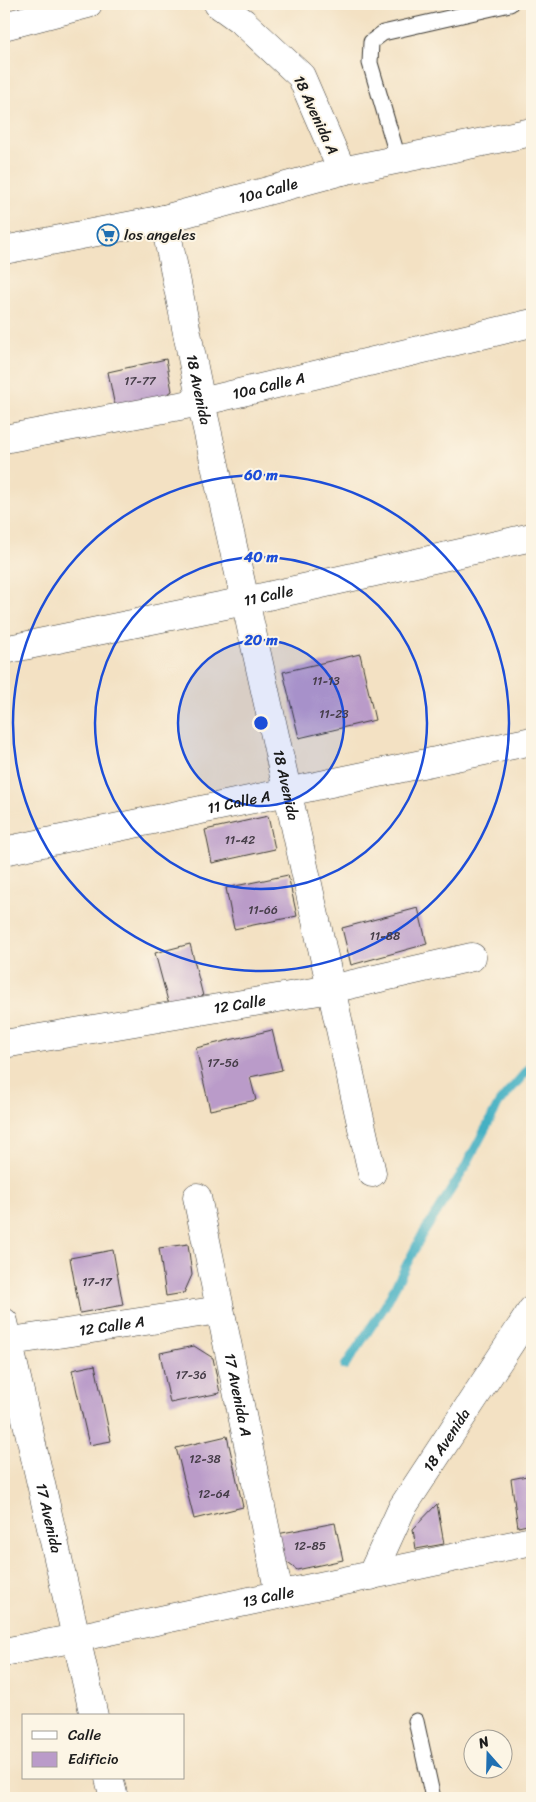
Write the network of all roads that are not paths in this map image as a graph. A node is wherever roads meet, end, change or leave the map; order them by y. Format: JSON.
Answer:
{"nodes":[{"id":1,"x":88,"y":4,"type":"edge"},
{"id":2,"x":218,"y":4,"type":"edge"},
{"id":3,"x":510,"y":4,"type":"edge"},
{"id":4,"x":4,"y":26,"type":"edge"},
{"id":5,"x":532,"y":132,"type":"edge"},
{"id":6,"x":398,"y":158,"type":"junction"},
{"id":7,"x":342,"y":171,"type":"junction"},
{"id":8,"x":164,"y":219,"type":"junction"},
{"id":9,"x":4,"y":250,"type":"edge"},
{"id":10,"x":532,"y":323,"type":"edge"},
{"id":11,"x":201,"y":402,"type":"junction"},
{"id":12,"x":4,"y":439,"type":"edge"},
{"id":13,"x":532,"y":537,"type":"edge"},
{"id":14,"x":245,"y":601,"type":"junction"},
{"id":15,"x":4,"y":650,"type":"edge"},
{"id":16,"x":532,"y":741,"type":"edge"},
{"id":17,"x":287,"y":791,"type":"junction"},
{"id":18,"x":4,"y":851,"type":"edge"},
{"id":19,"x":472,"y":957,"type":"dead end"},
{"id":20,"x":331,"y":989,"type":"junction"},
{"id":21,"x":4,"y":1044,"type":"edge"},
{"id":22,"x":372,"y":1173,"type":"dead end"},
{"id":23,"x":197,"y":1197,"type":"dead end"},
{"id":24,"x":220,"y":1310,"type":"junction"},
{"id":25,"x":532,"y":1310,"type":"edge"},
{"id":26,"x":5,"y":1335,"type":"edge"},
{"id":27,"x":532,"y":1541,"type":"edge"},
{"id":28,"x":371,"y":1576,"type":"junction"},
{"id":29,"x":279,"y":1594,"type":"junction"},
{"id":30,"x":76,"y":1638,"type":"junction"},
{"id":31,"x":4,"y":1652,"type":"edge"},
{"id":32,"x":94,"y":1714,"type":"edge"},
{"id":33,"x":416,"y":1722,"type":"dead end"},
{"id":34,"x":110,"y":1780,"type":"edge"},
{"id":35,"x":114,"y":1798,"type":"edge"},
{"id":36,"x":433,"y":1798,"type":"edge"}],
"edges":[{"from":1,"to":4,"type":"street"},
{"from":2,"to":7,"type":"street","name":"18 Avenida A"},
{"from":3,"to":6,"type":"lane"},
{"from":5,"to":6,"type":"street","name":"10a Calle"},
{"from":6,"to":7,"type":"street","name":"10a Calle"},
{"from":7,"to":8,"type":"street","name":"10a Calle"},
{"from":8,"to":9,"type":"street","name":"10a Calle"},
{"from":8,"to":11,"type":"street","name":"18 Avenida"},
{"from":10,"to":11,"type":"street","name":"10a Calle A"},
{"from":11,"to":12,"type":"street","name":"10a Calle A"},
{"from":11,"to":14,"type":"street","name":"18 Avenida"},
{"from":13,"to":14,"type":"street","name":"11 Calle"},
{"from":14,"to":15,"type":"street","name":"11 Calle"},
{"from":14,"to":17,"type":"street","name":"18 Avenida"},
{"from":16,"to":17,"type":"street","name":"11 Calle A"},
{"from":17,"to":18,"type":"street","name":"11 Calle A"},
{"from":17,"to":20,"type":"street","name":"18 Avenida"},
{"from":19,"to":20,"type":"street","name":"12 Calle"},
{"from":20,"to":21,"type":"street","name":"12 Calle"},
{"from":20,"to":22,"type":"street","name":"18 Avenida"},
{"from":23,"to":24,"type":"street","name":"17 Avenida A"},
{"from":24,"to":26,"type":"street","name":"12 Calle A"},
{"from":24,"to":29,"type":"street","name":"17 Avenida A"},
{"from":25,"to":28,"type":"street","name":"18 Avenida"},
{"from":26,"to":30,"type":"street","name":"17 Avenida"},
{"from":27,"to":28,"type":"street","name":"13 Calle"},
{"from":28,"to":29,"type":"street","name":"13 Calle"},
{"from":29,"to":30,"type":"street","name":"13 Calle"},
{"from":30,"to":31,"type":"street","name":"13 Calle"},
{"from":30,"to":32,"type":"street","name":"17 Avenida"},
{"from":33,"to":36,"type":"lane"},
{"from":34,"to":35,"type":"street"}]}
